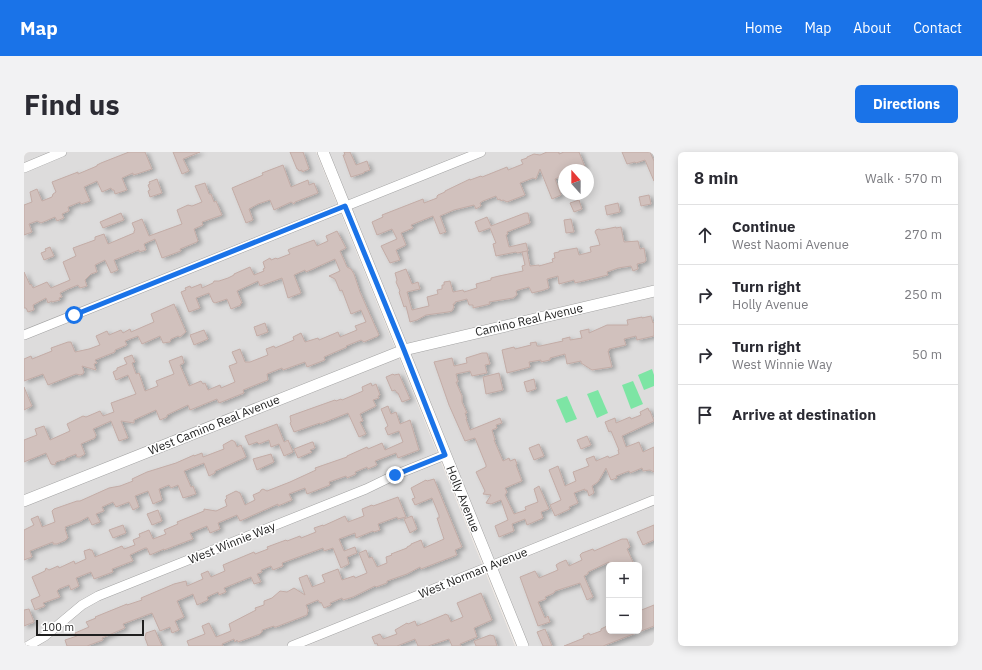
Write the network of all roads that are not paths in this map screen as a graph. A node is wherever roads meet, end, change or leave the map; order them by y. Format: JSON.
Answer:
{"nodes":[{"id":1,"x":62,"y":152,"type":"edge"},
{"id":2,"x":323,"y":152,"type":"edge"},
{"id":3,"x":481,"y":152,"type":"edge"},
{"id":4,"x":24,"y":168,"type":"edge"},
{"id":5,"x":345,"y":206,"type":"junction"},
{"id":6,"x":654,"y":291,"type":"edge"},
{"id":7,"x":24,"y":335,"type":"edge"},
{"id":8,"x":404,"y":350,"type":"junction"},
{"id":9,"x":445,"y":455,"type":"junction"},
{"id":10,"x":654,"y":500,"type":"edge"},
{"id":11,"x":24,"y":501,"type":"edge"},
{"id":12,"x":490,"y":566,"type":"junction"},
{"id":13,"x":28,"y":646,"type":"edge"},
{"id":14,"x":292,"y":646,"type":"edge"},
{"id":15,"x":523,"y":646,"type":"edge"}],
"edges":[{"from":1,"to":4,"type":"street"},
{"from":2,"to":5,"type":"street","name":"Holly Avenue"},
{"from":3,"to":5,"type":"street"},
{"from":5,"to":7,"type":"street"},
{"from":5,"to":8,"type":"street","name":"Holly Avenue"},
{"from":6,"to":8,"type":"street","name":"Camino Real Avenue"},
{"from":8,"to":9,"type":"street","name":"Holly Avenue"},
{"from":8,"to":11,"type":"street","name":"West Camino Real Avenue"},
{"from":9,"to":12,"type":"street","name":"Holly Avenue"},
{"from":9,"to":13,"type":"street","name":"West Winnie Way"},
{"from":10,"to":12,"type":"street","name":"West Norman Avenue"},
{"from":12,"to":14,"type":"street","name":"West Norman Avenue"},
{"from":12,"to":15,"type":"street","name":"Holly Avenue"}]}
